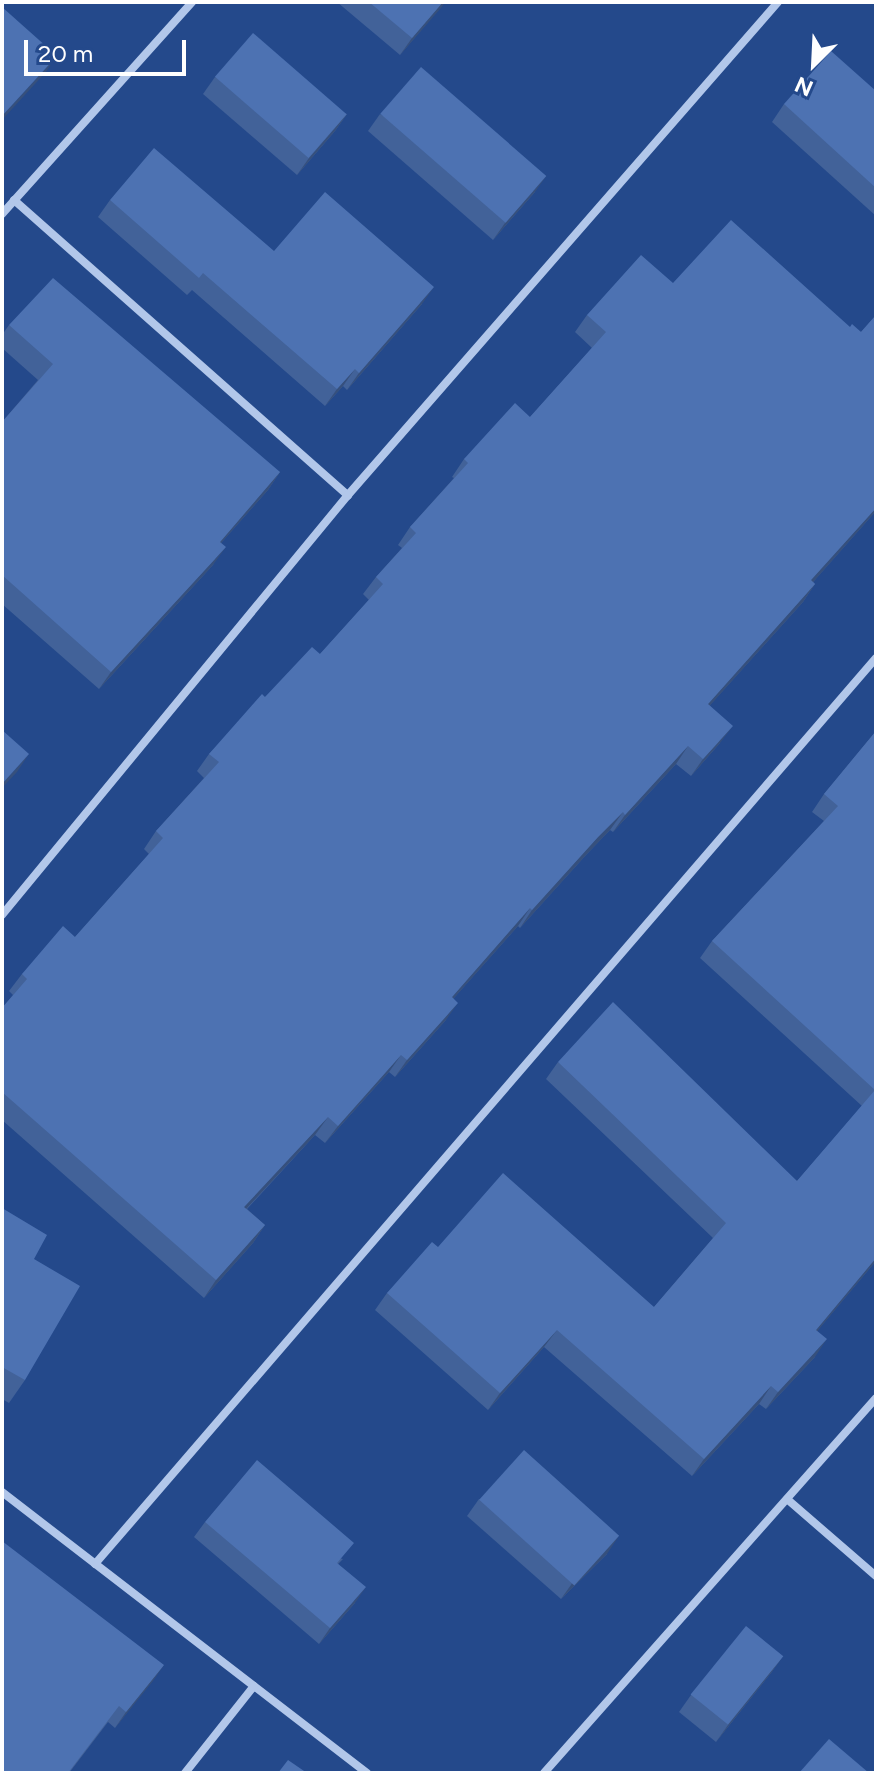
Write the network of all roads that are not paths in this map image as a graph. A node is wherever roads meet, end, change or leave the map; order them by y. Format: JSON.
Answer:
{"nodes":[{"id":1,"x":192,"y":2,"type":"edge"},
{"id":2,"x":778,"y":2,"type":"edge"},
{"id":3,"x":14,"y":200,"type":"junction"},
{"id":4,"x":2,"y":214,"type":"edge"},
{"id":5,"x":348,"y":495,"type":"junction"},
{"id":6,"x":876,"y":658,"type":"edge"},
{"id":7,"x":2,"y":915,"type":"edge"},
{"id":8,"x":876,"y":1398,"type":"edge"},
{"id":9,"x":2,"y":1492,"type":"edge"},
{"id":10,"x":787,"y":1499,"type":"junction"},
{"id":11,"x":95,"y":1564,"type":"junction"},
{"id":12,"x":876,"y":1576,"type":"edge"},
{"id":13,"x":254,"y":1686,"type":"junction"},
{"id":14,"x":185,"y":1773,"type":"edge"},
{"id":15,"x":367,"y":1773,"type":"edge"},
{"id":16,"x":544,"y":1773,"type":"edge"}],
"edges":[{"from":1,"to":3,"type":"street"},
{"from":2,"to":5,"type":"street"},
{"from":3,"to":4,"type":"street"},
{"from":3,"to":5,"type":"street"},
{"from":5,"to":7,"type":"street"},
{"from":6,"to":11,"type":"street"},
{"from":8,"to":10,"type":"street"},
{"from":9,"to":11,"type":"street"},
{"from":10,"to":12,"type":"street"},
{"from":10,"to":16,"type":"street"},
{"from":11,"to":13,"type":"street"},
{"from":13,"to":14,"type":"street"},
{"from":13,"to":15,"type":"street"}]}
